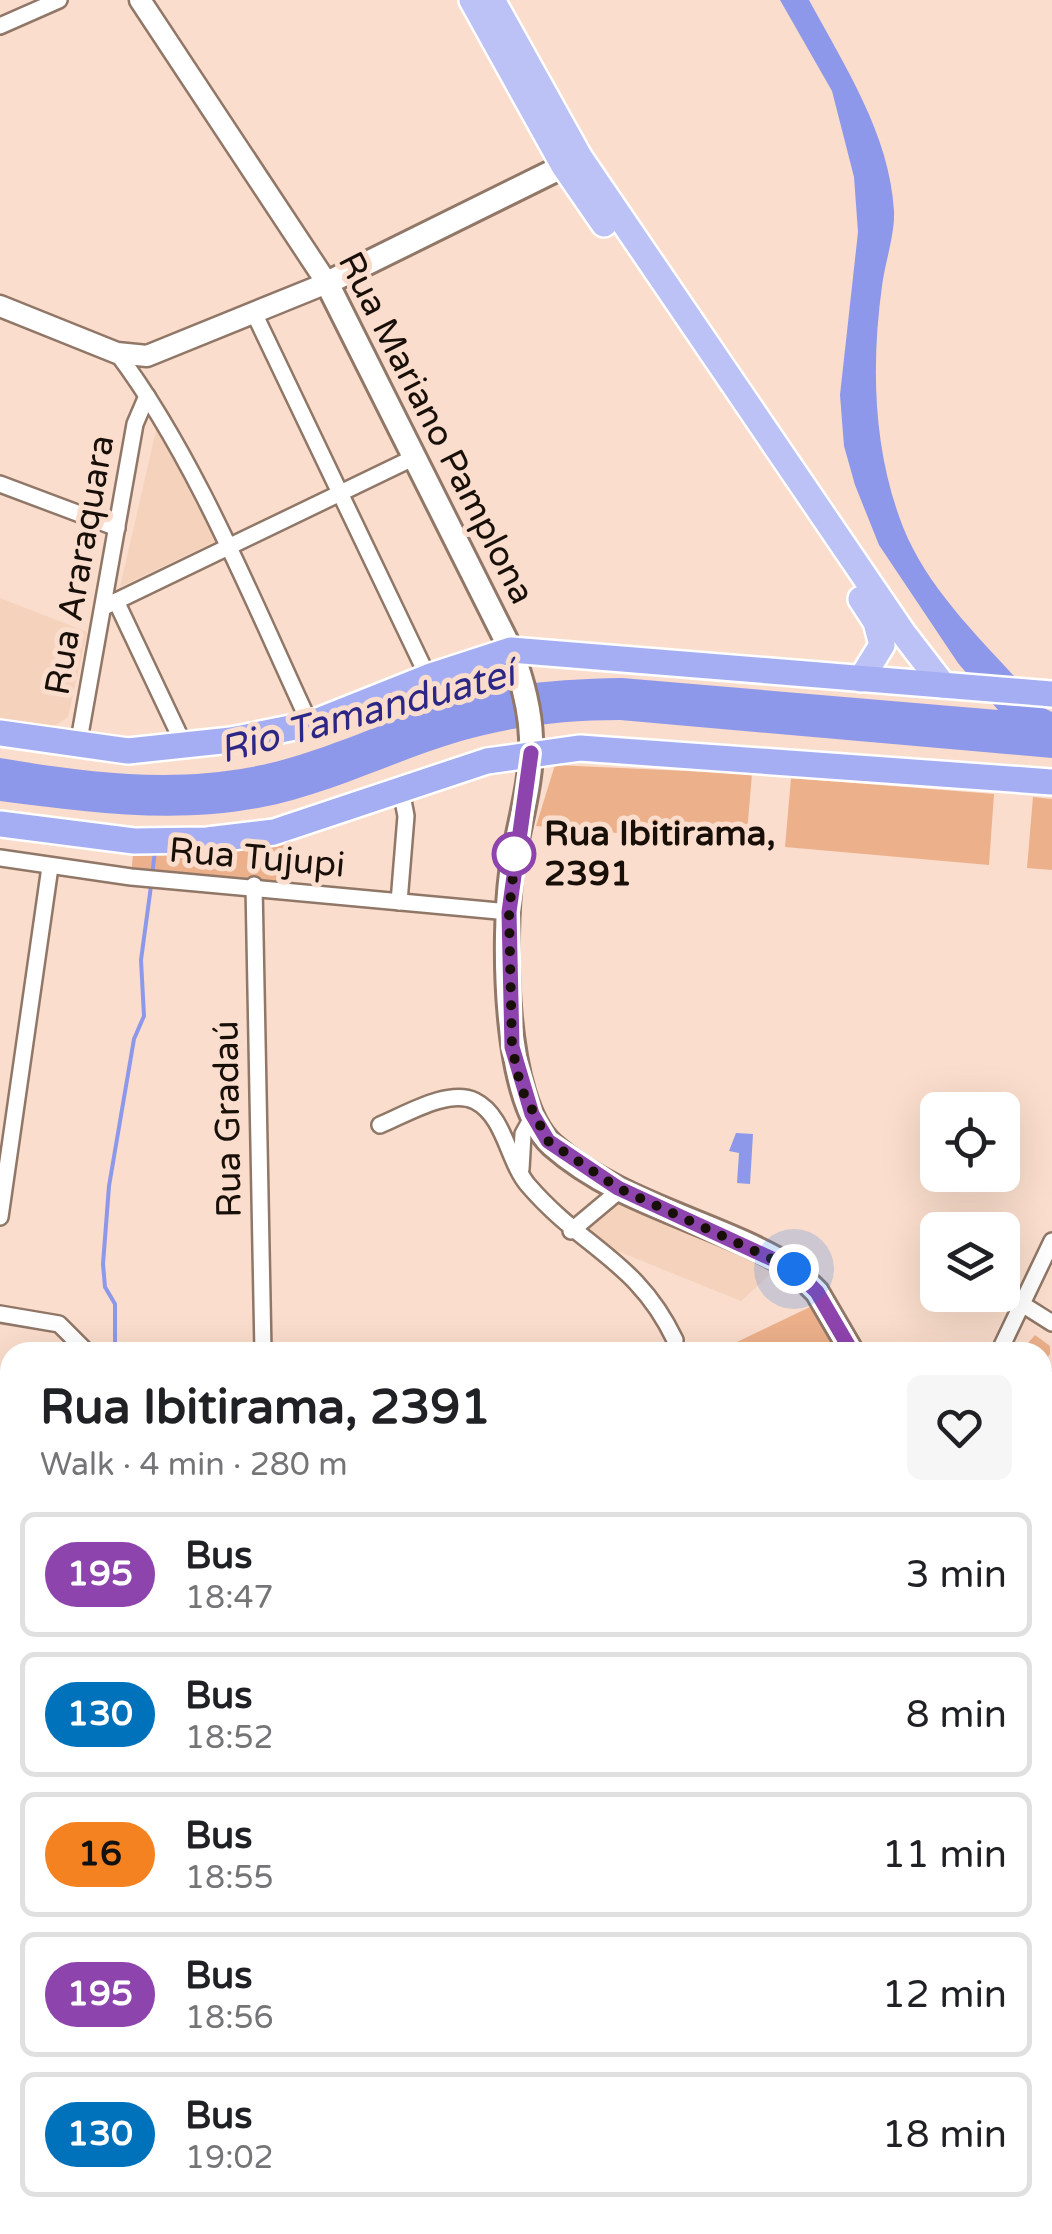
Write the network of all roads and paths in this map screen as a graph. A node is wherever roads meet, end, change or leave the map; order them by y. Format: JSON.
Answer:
{"nodes":[{"id":1,"x":60,"y":0,"type":"edge"},
{"id":2,"x":140,"y":0,"type":"edge"},
{"id":3,"x":472,"y":0,"type":"edge"},
{"id":4,"x":492,"y":0,"type":"edge"},
{"id":5,"x":0,"y":26,"type":"edge"},
{"id":6,"x":572,"y":162,"type":"junction"},
{"id":7,"x":326,"y":283,"type":"junction"},
{"id":8,"x":0,"y":306,"type":"edge"},
{"id":9,"x":254,"y":313,"type":"junction"},
{"id":10,"x":117,"y":353,"type":"junction"},
{"id":11,"x":147,"y":356,"type":"junction"},
{"id":12,"x":144,"y":391,"type":"junction"},
{"id":13,"x":415,"y":457,"type":"junction"},
{"id":14,"x":0,"y":484,"type":"edge"},
{"id":15,"x":340,"y":494,"type":"junction"},
{"id":16,"x":117,"y":528,"type":"junction"},
{"id":17,"x":227,"y":548,"type":"junction"},
{"id":18,"x":110,"y":604,"type":"junction"},
{"id":19,"x":514,"y":660,"type":"junction"},
{"id":20,"x":428,"y":677,"type":"junction"},
{"id":21,"x":861,"y":679,"type":"junction"},
{"id":22,"x":956,"y":686,"type":"junction"},
{"id":23,"x":1052,"y":694,"type":"edge"},
{"id":24,"x":310,"y":724,"type":"junction"},
{"id":25,"x":0,"y":733,"type":"edge"},
{"id":26,"x":531,"y":745,"type":"junction"},
{"id":27,"x":78,"y":746,"type":"junction"},
{"id":28,"x":185,"y":747,"type":"junction"},
{"id":29,"x":1052,"y":782,"type":"edge"},
{"id":30,"x":401,"y":790,"type":"junction"},
{"id":31,"x":0,"y":824,"type":"edge"},
{"id":32,"x":0,"y":858,"type":"edge"},
{"id":33,"x":50,"y":867,"type":"junction"},
{"id":34,"x":254,"y":885,"type":"junction"},
{"id":35,"x":398,"y":902,"type":"junction"},
{"id":36,"x":509,"y":912,"type":"junction"},
{"id":37,"x":534,"y":1116,"type":"junction"},
{"id":38,"x":380,"y":1125,"type":"dead end"},
{"id":39,"x":524,"y":1180,"type":"junction"},
{"id":40,"x":620,"y":1190,"type":"junction"},
{"id":41,"x":0,"y":1217,"type":"edge"},
{"id":42,"x":571,"y":1230,"type":"junction"},
{"id":43,"x":1052,"y":1241,"type":"edge"},
{"id":44,"x":1022,"y":1304,"type":"junction"},
{"id":45,"x":0,"y":1314,"type":"edge"},
{"id":46,"x":1052,"y":1322,"type":"edge"},
{"id":47,"x":675,"y":1340,"type":"dead end"},
{"id":48,"x":77,"y":1342,"type":"edge"},
{"id":49,"x":263,"y":1342,"type":"edge"},
{"id":50,"x":846,"y":1342,"type":"edge"},
{"id":51,"x":1004,"y":1342,"type":"edge"}],
"edges":[{"from":1,"to":5,"type":"street"},
{"from":2,"to":7,"type":"street","name":"Rua Mariano Pamplona"},
{"from":3,"to":6,"type":"main road"},
{"from":4,"to":6,"type":"main road"},
{"from":6,"to":7,"type":"main road"},
{"from":6,"to":21,"type":"main road"},
{"from":6,"to":22,"type":"main road"},
{"from":7,"to":9,"type":"street"},
{"from":7,"to":13,"type":"main road","name":"Rua Mariano Pamplona"},
{"from":8,"to":10,"type":"street"},
{"from":9,"to":11,"type":"street"},
{"from":9,"to":15,"type":"street"},
{"from":10,"to":11,"type":"street"},
{"from":10,"to":12,"type":"street"},
{"from":11,"to":12,"type":"street","name":"Rua Araraquara"},
{"from":12,"to":16,"type":"street","name":"Rua Araraquara"},
{"from":12,"to":17,"type":"street"},
{"from":13,"to":15,"type":"street"},
{"from":13,"to":19,"type":"main road","name":"Rua Mariano Pamplona"},
{"from":14,"to":16,"type":"street"},
{"from":15,"to":17,"type":"street"},
{"from":15,"to":20,"type":"street"},
{"from":16,"to":18,"type":"street","name":"Rua Araraquara"},
{"from":17,"to":18,"type":"street"},
{"from":17,"to":24,"type":"street"},
{"from":18,"to":27,"type":"street","name":"Rua Araraquara"},
{"from":18,"to":28,"type":"street"},
{"from":19,"to":20,"type":"highway"},
{"from":19,"to":21,"type":"highway"},
{"from":19,"to":26,"type":"main road","name":"Rua Mariano Pamplona"},
{"from":20,"to":24,"type":"highway"},
{"from":21,"to":22,"type":"highway"},
{"from":22,"to":23,"type":"highway"},
{"from":24,"to":28,"type":"highway"},
{"from":25,"to":27,"type":"highway"},
{"from":26,"to":29,"type":"highway"},
{"from":26,"to":30,"type":"highway"},
{"from":26,"to":36,"type":"main road","name":"Rua Mariano Pamplona"},
{"from":27,"to":28,"type":"highway"},
{"from":30,"to":31,"type":"highway"},
{"from":30,"to":35,"type":"street"},
{"from":32,"to":33,"type":"street","name":"Rua Tujupi"},
{"from":33,"to":34,"type":"street","name":"Rua Tujupi"},
{"from":33,"to":41,"type":"street"},
{"from":34,"to":35,"type":"street","name":"Rua Tujupi"},
{"from":34,"to":49,"type":"street","name":"Rua Gradaú"},
{"from":35,"to":36,"type":"street","name":"Rua Tujupi"},
{"from":36,"to":37,"type":"main road","name":"Rua Mariano Pamplona"},
{"from":37,"to":39,"type":"street"},
{"from":37,"to":40,"type":"main road"},
{"from":38,"to":39,"type":"street"},
{"from":39,"to":42,"type":"street"},
{"from":40,"to":42,"type":"street"},
{"from":40,"to":50,"type":"main road"},
{"from":42,"to":47,"type":"street"},
{"from":43,"to":44,"type":"street"},
{"from":44,"to":46,"type":"street"},
{"from":44,"to":51,"type":"street"},
{"from":45,"to":48,"type":"street"}]}
